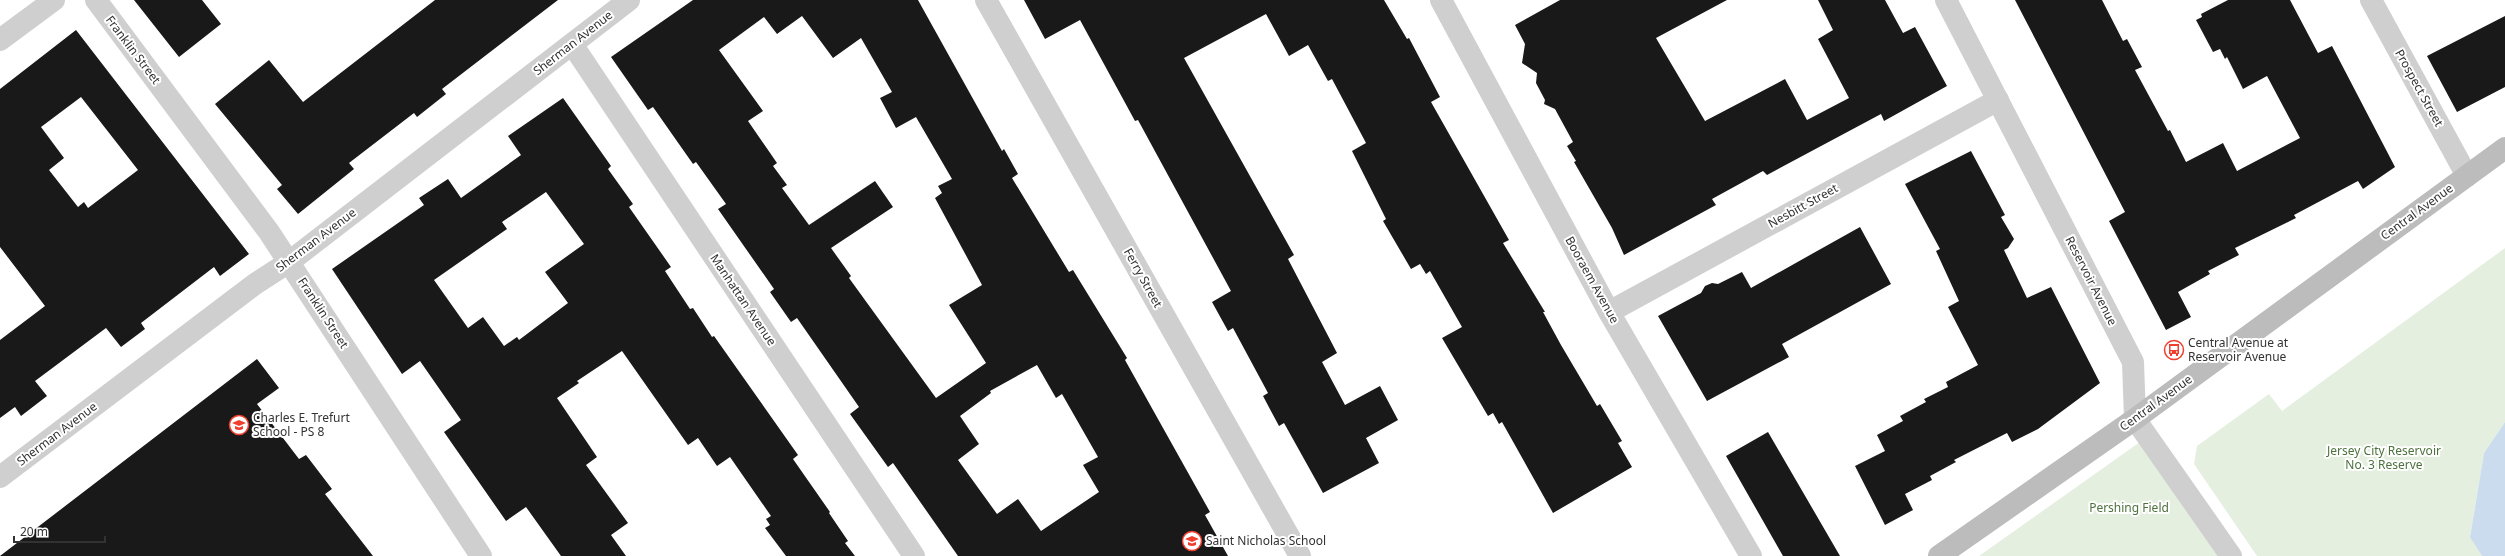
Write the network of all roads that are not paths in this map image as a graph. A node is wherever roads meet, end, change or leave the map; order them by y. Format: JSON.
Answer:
{"nodes":[{"id":1,"x":54,"y":0,"type":"edge"},
{"id":2,"x":96,"y":0,"type":"edge"},
{"id":3,"x":629,"y":0,"type":"edge"},
{"id":4,"x":1442,"y":0,"type":"edge"},
{"id":5,"x":1946,"y":0,"type":"edge"},
{"id":6,"x":2371,"y":0,"type":"edge"},
{"id":7,"x":989,"y":1,"type":"edge"},
{"id":8,"x":0,"y":40,"type":"edge"},
{"id":9,"x":572,"y":44,"type":"junction"},
{"id":10,"x":1998,"y":100,"type":"junction"},
{"id":11,"x":2505,"y":148,"type":"edge"},
{"id":12,"x":2467,"y":176,"type":"junction"},
{"id":13,"x":289,"y":262,"type":"junction"},
{"id":14,"x":1609,"y":312,"type":"junction"},
{"id":15,"x":2135,"y":419,"type":"junction"},
{"id":16,"x":0,"y":477,"type":"edge"},
{"id":17,"x":481,"y":556,"type":"edge"},
{"id":18,"x":914,"y":556,"type":"edge"},
{"id":19,"x":1300,"y":556,"type":"edge"},
{"id":20,"x":1751,"y":556,"type":"edge"},
{"id":21,"x":1939,"y":556,"type":"edge"},
{"id":22,"x":2231,"y":556,"type":"edge"}],
"edges":[{"from":1,"to":8,"type":"street"},
{"from":2,"to":13,"type":"street","name":"Franklin Street"},
{"from":3,"to":9,"type":"street","name":"Sherman Avenue"},
{"from":4,"to":14,"type":"street","name":"Booraem Avenue"},
{"from":5,"to":10,"type":"street","name":"Reservoir Avenue"},
{"from":6,"to":12,"type":"street","name":"Prospect Street"},
{"from":7,"to":19,"type":"street","name":"Ferry Street"},
{"from":9,"to":13,"type":"street","name":"Sherman Avenue"},
{"from":9,"to":18,"type":"street","name":"Manhattan Avenue"},
{"from":10,"to":14,"type":"street","name":"Nesbitt Street"},
{"from":10,"to":15,"type":"street","name":"Reservoir Avenue"},
{"from":11,"to":12,"type":"main road","name":"Central Avenue"},
{"from":12,"to":15,"type":"main road","name":"Central Avenue"},
{"from":13,"to":16,"type":"street","name":"Sherman Avenue"},
{"from":13,"to":17,"type":"street","name":"Franklin Street"},
{"from":14,"to":20,"type":"street","name":"Booraem Avenue"},
{"from":15,"to":21,"type":"main road","name":"Central Avenue"},
{"from":15,"to":22,"type":"street"}]}
